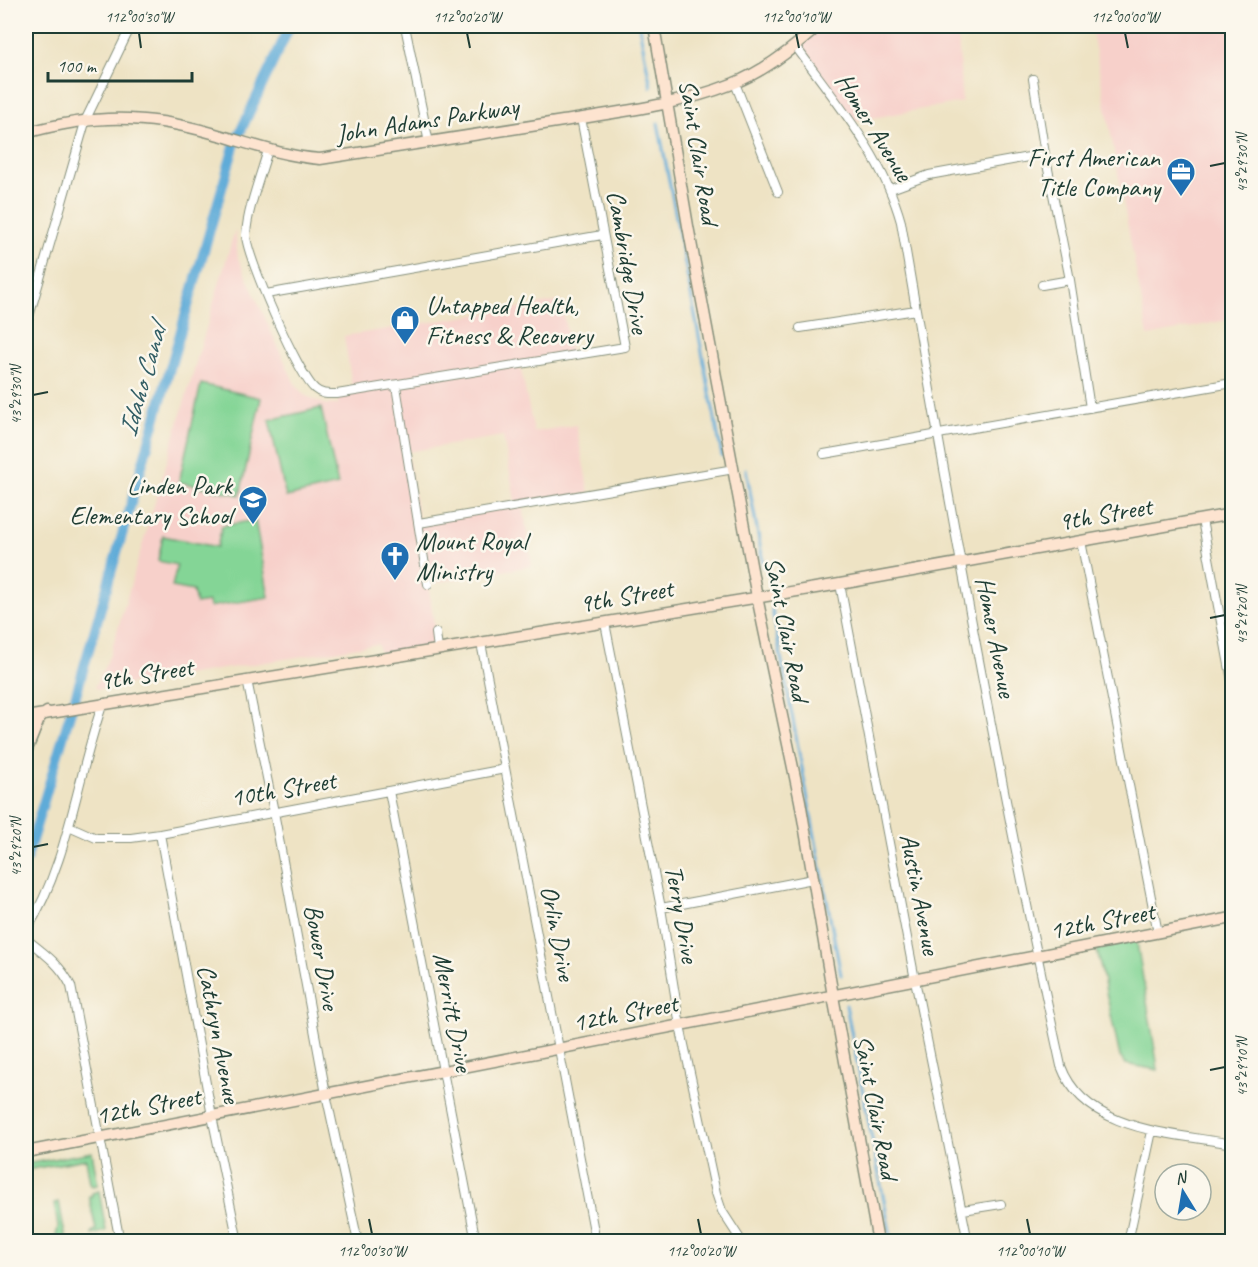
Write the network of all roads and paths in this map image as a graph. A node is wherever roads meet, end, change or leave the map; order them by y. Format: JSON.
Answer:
{"nodes":[{"id":1,"x":131,"y":26,"type":"edge"},
{"id":2,"x":405,"y":26,"type":"edge"},
{"id":3,"x":654,"y":26,"type":"edge"},
{"id":4,"x":818,"y":26,"type":"edge"},
{"id":5,"x":796,"y":47,"type":"junction"},
{"id":6,"x":1033,"y":79,"type":"dead end"},
{"id":7,"x":735,"y":83,"type":"junction"},
{"id":8,"x":667,"y":102,"type":"junction"},
{"id":9,"x":580,"y":118,"type":"junction"},
{"id":10,"x":86,"y":119,"type":"junction"},
{"id":11,"x":26,"y":133,"type":"edge"},
{"id":12,"x":429,"y":143,"type":"junction"},
{"id":13,"x":268,"y":150,"type":"junction"},
{"id":14,"x":1045,"y":154,"type":"junction"},
{"id":15,"x":891,"y":189,"type":"junction"},
{"id":16,"x":778,"y":192,"type":"dead end"},
{"id":17,"x":602,"y":235,"type":"junction"},
{"id":18,"x":1070,"y":280,"type":"junction"},
{"id":19,"x":1042,"y":285,"type":"dead end"},
{"id":20,"x":266,"y":294,"type":"junction"},
{"id":21,"x":916,"y":310,"type":"junction"},
{"id":22,"x":26,"y":327,"type":"edge"},
{"id":23,"x":800,"y":328,"type":"dead end"},
{"id":24,"x":1233,"y":383,"type":"edge"},
{"id":25,"x":396,"y":386,"type":"junction"},
{"id":26,"x":1090,"y":408,"type":"junction"},
{"id":27,"x":938,"y":435,"type":"junction"},
{"id":28,"x":824,"y":454,"type":"dead end"},
{"id":29,"x":734,"y":469,"type":"junction"},
{"id":30,"x":1233,"y":514,"type":"edge"},
{"id":31,"x":1202,"y":520,"type":"junction"},
{"id":32,"x":419,"y":523,"type":"junction"},
{"id":33,"x":1081,"y":541,"type":"junction"},
{"id":34,"x":960,"y":563,"type":"junction"},
{"id":35,"x":428,"y":584,"type":"dead end"},
{"id":36,"x":840,"y":584,"type":"junction"},
{"id":37,"x":757,"y":597,"type":"junction"},
{"id":38,"x":605,"y":623,"type":"junction"},
{"id":39,"x":436,"y":633,"type":"dead end"},
{"id":40,"x":481,"y":643,"type":"junction"},
{"id":41,"x":438,"y":649,"type":"junction"},
{"id":42,"x":247,"y":680,"type":"junction"},
{"id":43,"x":1233,"y":681,"type":"edge"},
{"id":44,"x":103,"y":703,"type":"junction"},
{"id":45,"x":48,"y":712,"type":"junction"},
{"id":46,"x":26,"y":717,"type":"edge"},
{"id":47,"x":26,"y":752,"type":"edge"},
{"id":48,"x":505,"y":769,"type":"junction"},
{"id":49,"x":389,"y":791,"type":"junction"},
{"id":50,"x":274,"y":812,"type":"junction"},
{"id":51,"x":69,"y":826,"type":"junction"},
{"id":52,"x":160,"y":834,"type":"junction"},
{"id":53,"x":813,"y":879,"type":"junction"},
{"id":54,"x":661,"y":908,"type":"junction"},
{"id":55,"x":1233,"y":918,"type":"edge"},
{"id":56,"x":26,"y":932,"type":"edge"},
{"id":57,"x":1158,"y":933,"type":"junction"},
{"id":58,"x":26,"y":939,"type":"edge"},
{"id":59,"x":1037,"y":956,"type":"junction"},
{"id":60,"x":915,"y":980,"type":"junction"},
{"id":61,"x":832,"y":996,"type":"junction"},
{"id":62,"x":680,"y":1026,"type":"junction"},
{"id":63,"x":559,"y":1049,"type":"junction"},
{"id":64,"x":443,"y":1072,"type":"junction"},
{"id":65,"x":326,"y":1094,"type":"junction"},
{"id":66,"x":212,"y":1116,"type":"junction"},
{"id":67,"x":1152,"y":1131,"type":"junction"},
{"id":68,"x":99,"y":1138,"type":"junction"},
{"id":69,"x":1233,"y":1144,"type":"edge"},
{"id":70,"x":26,"y":1152,"type":"edge"},
{"id":71,"x":1001,"y":1204,"type":"dead end"},
{"id":72,"x":963,"y":1210,"type":"junction"},
{"id":73,"x":594,"y":1231,"type":"dead end"},
{"id":74,"x":120,"y":1242,"type":"edge"},
{"id":75,"x":238,"y":1242,"type":"edge"},
{"id":76,"x":358,"y":1242,"type":"edge"},
{"id":77,"x":476,"y":1242,"type":"edge"},
{"id":78,"x":742,"y":1242,"type":"edge"},
{"id":79,"x":878,"y":1242,"type":"edge"},
{"id":80,"x":968,"y":1242,"type":"edge"},
{"id":81,"x":1128,"y":1242,"type":"edge"}],
"edges":[{"from":1,"to":10,"type":"street"},
{"from":2,"to":12,"type":"street"},
{"from":3,"to":8,"type":"street","name":"Saint Clair Road"},
{"from":4,"to":5,"type":"street","name":"John Adams Parkway"},
{"from":5,"to":7,"type":"street","name":"John Adams Parkway"},
{"from":5,"to":15,"type":"street","name":"Homer Avenue"},
{"from":6,"to":14,"type":"street"},
{"from":7,"to":8,"type":"street","name":"John Adams Parkway"},
{"from":7,"to":16,"type":"street"},
{"from":8,"to":9,"type":"street","name":"John Adams Parkway"},
{"from":8,"to":29,"type":"street","name":"Saint Clair Road"},
{"from":9,"to":12,"type":"street","name":"John Adams Parkway"},
{"from":9,"to":17,"type":"street","name":"Cambridge Drive"},
{"from":10,"to":11,"type":"street","name":"John Adams Parkway"},
{"from":10,"to":13,"type":"street","name":"John Adams Parkway"},
{"from":10,"to":22,"type":"street"},
{"from":12,"to":13,"type":"street","name":"John Adams Parkway"},
{"from":13,"to":20,"type":"street","name":"Cambridge Drive"},
{"from":14,"to":15,"type":"street"},
{"from":14,"to":18,"type":"street"},
{"from":15,"to":21,"type":"street","name":"Homer Avenue"},
{"from":17,"to":20,"type":"street"},
{"from":17,"to":25,"type":"street","name":"Cambridge Drive"},
{"from":18,"to":19,"type":"street"},
{"from":18,"to":26,"type":"street"},
{"from":20,"to":25,"type":"street","name":"Cambridge Drive"},
{"from":21,"to":23,"type":"street"},
{"from":21,"to":27,"type":"street","name":"Homer Avenue"},
{"from":24,"to":26,"type":"street"},
{"from":25,"to":32,"type":"street"},
{"from":26,"to":27,"type":"street"},
{"from":27,"to":28,"type":"street"},
{"from":27,"to":34,"type":"street","name":"Homer Avenue"},
{"from":29,"to":32,"type":"street"},
{"from":29,"to":37,"type":"street","name":"Saint Clair Road"},
{"from":30,"to":31,"type":"street","name":"9th Street"},
{"from":31,"to":33,"type":"street","name":"9th Street"},
{"from":31,"to":43,"type":"street"},
{"from":32,"to":35,"type":"street"},
{"from":33,"to":34,"type":"street","name":"9th Street"},
{"from":33,"to":57,"type":"street"},
{"from":34,"to":36,"type":"street","name":"9th Street"},
{"from":34,"to":59,"type":"street","name":"Homer Avenue"},
{"from":36,"to":37,"type":"street","name":"9th Street"},
{"from":36,"to":60,"type":"street","name":"Austin Avenue"},
{"from":37,"to":38,"type":"street","name":"9th Street"},
{"from":37,"to":53,"type":"street","name":"Saint Clair Road"},
{"from":38,"to":40,"type":"street","name":"9th Street"},
{"from":38,"to":54,"type":"street","name":"Terry Drive"},
{"from":39,"to":41,"type":"street"},
{"from":40,"to":41,"type":"street","name":"9th Street"},
{"from":40,"to":48,"type":"street","name":"Orlin Drive"},
{"from":41,"to":42,"type":"street","name":"9th Street"},
{"from":42,"to":44,"type":"street","name":"9th Street"},
{"from":42,"to":50,"type":"street","name":"Bower Drive"},
{"from":44,"to":45,"type":"street","name":"9th Street"},
{"from":44,"to":51,"type":"street"},
{"from":45,"to":46,"type":"street","name":"9th Street"},
{"from":45,"to":47,"type":"street"},
{"from":48,"to":49,"type":"street","name":"10th Street"},
{"from":48,"to":63,"type":"street","name":"Orlin Drive"},
{"from":49,"to":50,"type":"street","name":"10th Street"},
{"from":49,"to":64,"type":"street","name":"Merritt Drive"},
{"from":50,"to":52,"type":"street","name":"10th Street"},
{"from":50,"to":65,"type":"street","name":"Bower Drive"},
{"from":51,"to":52,"type":"street","name":"10th Street"},
{"from":51,"to":56,"type":"street"},
{"from":52,"to":66,"type":"street","name":"Cathryn Avenue"},
{"from":53,"to":54,"type":"street"},
{"from":53,"to":61,"type":"street","name":"Saint Clair Road"},
{"from":54,"to":62,"type":"street","name":"Terry Drive"},
{"from":55,"to":57,"type":"street","name":"12th Street"},
{"from":57,"to":59,"type":"street","name":"12th Street"},
{"from":58,"to":68,"type":"street"},
{"from":59,"to":60,"type":"street","name":"12th Street"},
{"from":59,"to":67,"type":"street","name":"Homer Avenue"},
{"from":60,"to":61,"type":"street","name":"12th Street"},
{"from":60,"to":72,"type":"street","name":"Austin Avenue"},
{"from":61,"to":62,"type":"street","name":"12th Street"},
{"from":61,"to":79,"type":"street","name":"Saint Clair Road"},
{"from":62,"to":63,"type":"street","name":"12th Street"},
{"from":62,"to":78,"type":"street","name":"Terry Drive"},
{"from":63,"to":64,"type":"street","name":"12th Street"},
{"from":63,"to":73,"type":"street","name":"Orlin Drive"},
{"from":64,"to":65,"type":"street","name":"12th Street"},
{"from":64,"to":77,"type":"street","name":"Merritt Drive"},
{"from":65,"to":66,"type":"street","name":"12th Street"},
{"from":65,"to":76,"type":"street","name":"Bower Drive"},
{"from":66,"to":68,"type":"street","name":"12th Street"},
{"from":66,"to":75,"type":"street","name":"Cathryn Avenue"},
{"from":67,"to":69,"type":"street","name":"Homer Avenue"},
{"from":67,"to":81,"type":"street"},
{"from":68,"to":70,"type":"street","name":"12th Street"},
{"from":68,"to":74,"type":"street"},
{"from":71,"to":72,"type":"street"},
{"from":72,"to":80,"type":"street","name":"Austin Avenue"}]}
